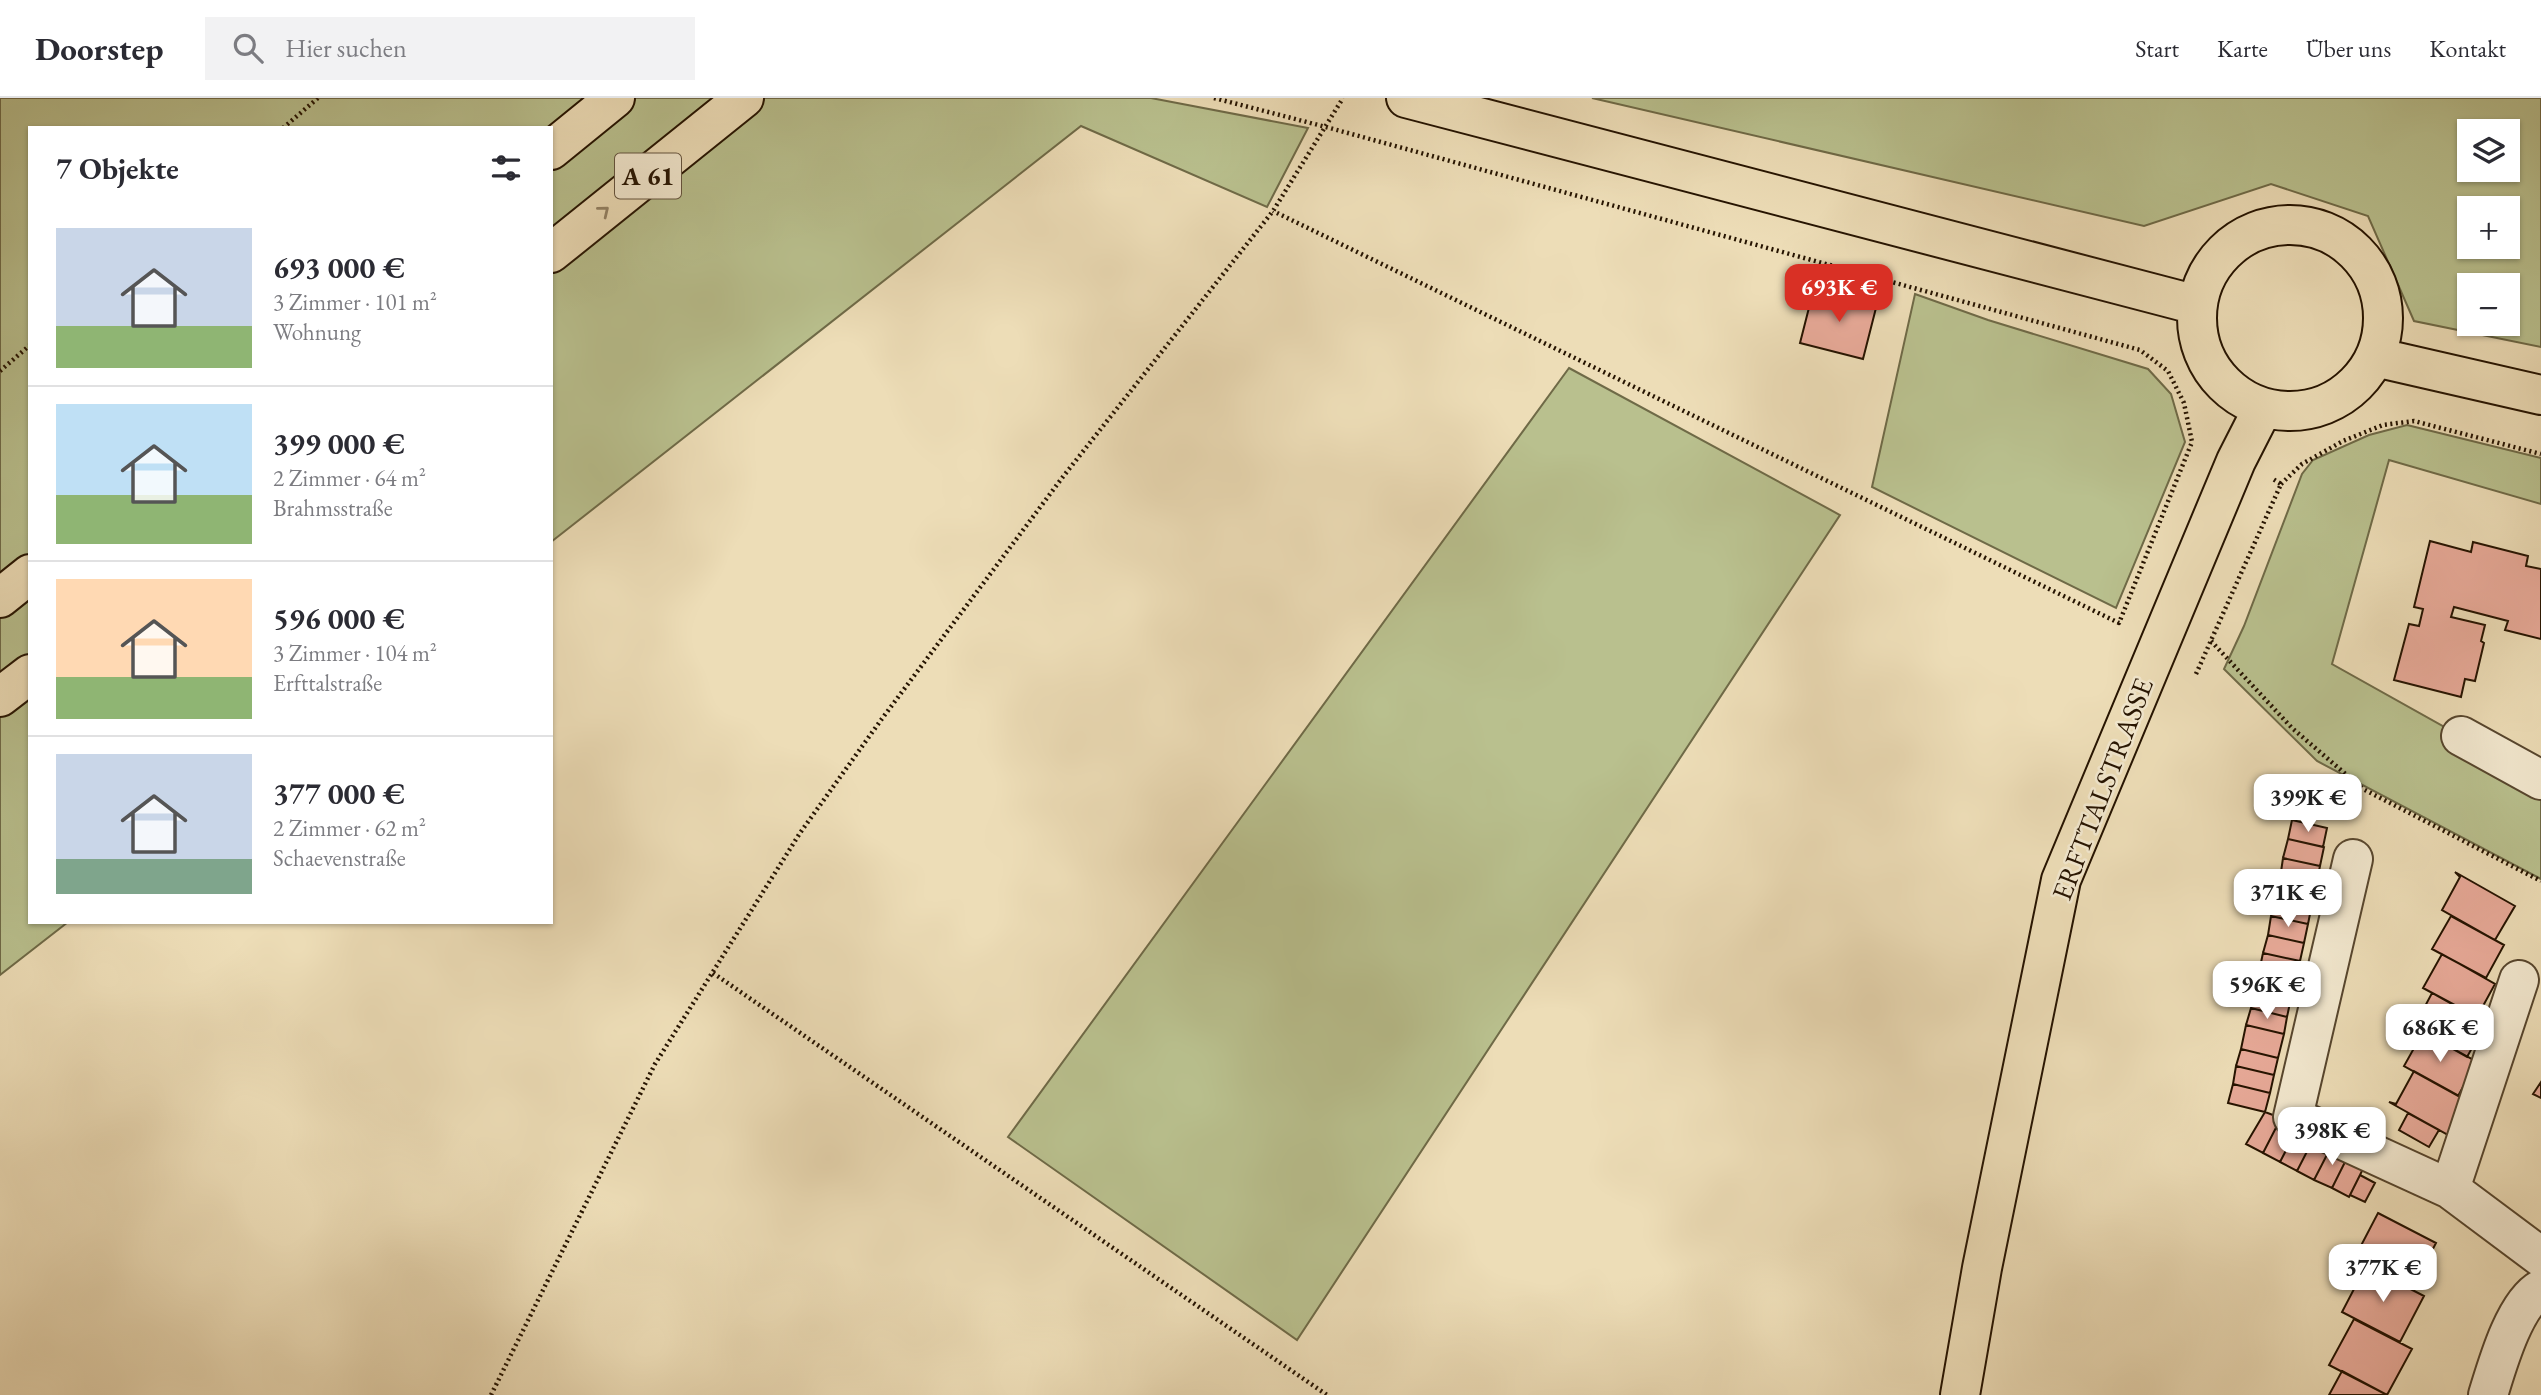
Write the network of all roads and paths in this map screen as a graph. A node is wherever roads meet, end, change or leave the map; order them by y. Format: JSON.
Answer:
{"nodes":[{"id":1,"x":318,"y":98,"type":"edge"},
{"id":2,"x":615,"y":98,"type":"edge"},
{"id":3,"x":744,"y":98,"type":"edge"},
{"id":4,"x":1214,"y":98,"type":"edge"},
{"id":5,"x":1343,"y":98,"type":"edge"},
{"id":6,"x":1406,"y":98,"type":"edge"},
{"id":7,"x":286,"y":126,"type":"edge"},
{"id":8,"x":1326,"y":127,"type":"junction"},
{"id":9,"x":553,"y":148,"type":"edge"},
{"id":10,"x":1273,"y":211,"type":"junction"},
{"id":11,"x":553,"y":251,"type":"edge"},
{"id":12,"x":2197,"y":305,"type":"junction"},
{"id":13,"x":28,"y":347,"type":"edge"},
{"id":14,"x":2375,"y":357,"type":"junction"},
{"id":15,"x":0,"y":371,"type":"edge"},
{"id":16,"x":2541,"y":395,"type":"edge"},
{"id":17,"x":2263,"y":408,"type":"junction"},
{"id":18,"x":2541,"y":454,"type":"edge"},
{"id":19,"x":2281,"y":484,"type":"dead end"},
{"id":20,"x":28,"y":576,"type":"edge"},
{"id":21,"x":0,"y":598,"type":"edge"},
{"id":22,"x":28,"y":676,"type":"edge"},
{"id":23,"x":2194,"y":678,"type":"dead end"},
{"id":24,"x":0,"y":698,"type":"edge"},
{"id":25,"x":2461,"y":736,"type":"dead end"},
{"id":26,"x":2541,"y":780,"type":"edge"},
{"id":27,"x":2353,"y":859,"type":"dead end"},
{"id":28,"x":2541,"y":881,"type":"edge"},
{"id":29,"x":713,"y":973,"type":"junction"},
{"id":30,"x":2519,"y":979,"type":"dead end"},
{"id":31,"x":2450,"y":1189,"type":"junction"},
{"id":32,"x":2541,"y":1257,"type":"edge"},
{"id":33,"x":2541,"y":1289,"type":"edge"},
{"id":34,"x":491,"y":1395,"type":"edge"},
{"id":35,"x":1327,"y":1395,"type":"edge"},
{"id":36,"x":1960,"y":1395,"type":"edge"},
{"id":37,"x":2488,"y":1395,"type":"edge"}],
"edges":[{"from":1,"to":7,"type":"path"},
{"from":2,"to":9,"type":"main road"},
{"from":11,"to":3,"type":"main road","number":"A 61","one_way":true},
{"from":4,"to":8,"type":"path"},
{"from":5,"to":8,"type":"path"},
{"from":6,"to":12,"type":"main road"},
{"from":8,"to":10,"type":"path"},
{"from":8,"to":10,"type":"path"},
{"from":10,"to":29,"type":"path"},
{"from":12,"to":14,"type":"main road"},
{"from":12,"to":17,"type":"main road"},
{"from":13,"to":15,"type":"path"},
{"from":14,"to":16,"type":"main road"},
{"from":14,"to":17,"type":"main road"},
{"from":17,"to":36,"type":"main road","name":"ERFTTALSTRASSE"},
{"from":18,"to":19,"type":"path"},
{"from":20,"to":21,"type":"main road"},
{"from":22,"to":24,"type":"main road"},
{"from":23,"to":28,"type":"path"},
{"from":25,"to":26,"type":"street"},
{"from":27,"to":31,"type":"street"},
{"from":29,"to":34,"type":"path"},
{"from":29,"to":35,"type":"path"},
{"from":30,"to":31,"type":"street"},
{"from":31,"to":32,"type":"street"},
{"from":33,"to":37,"type":"street"}]}
